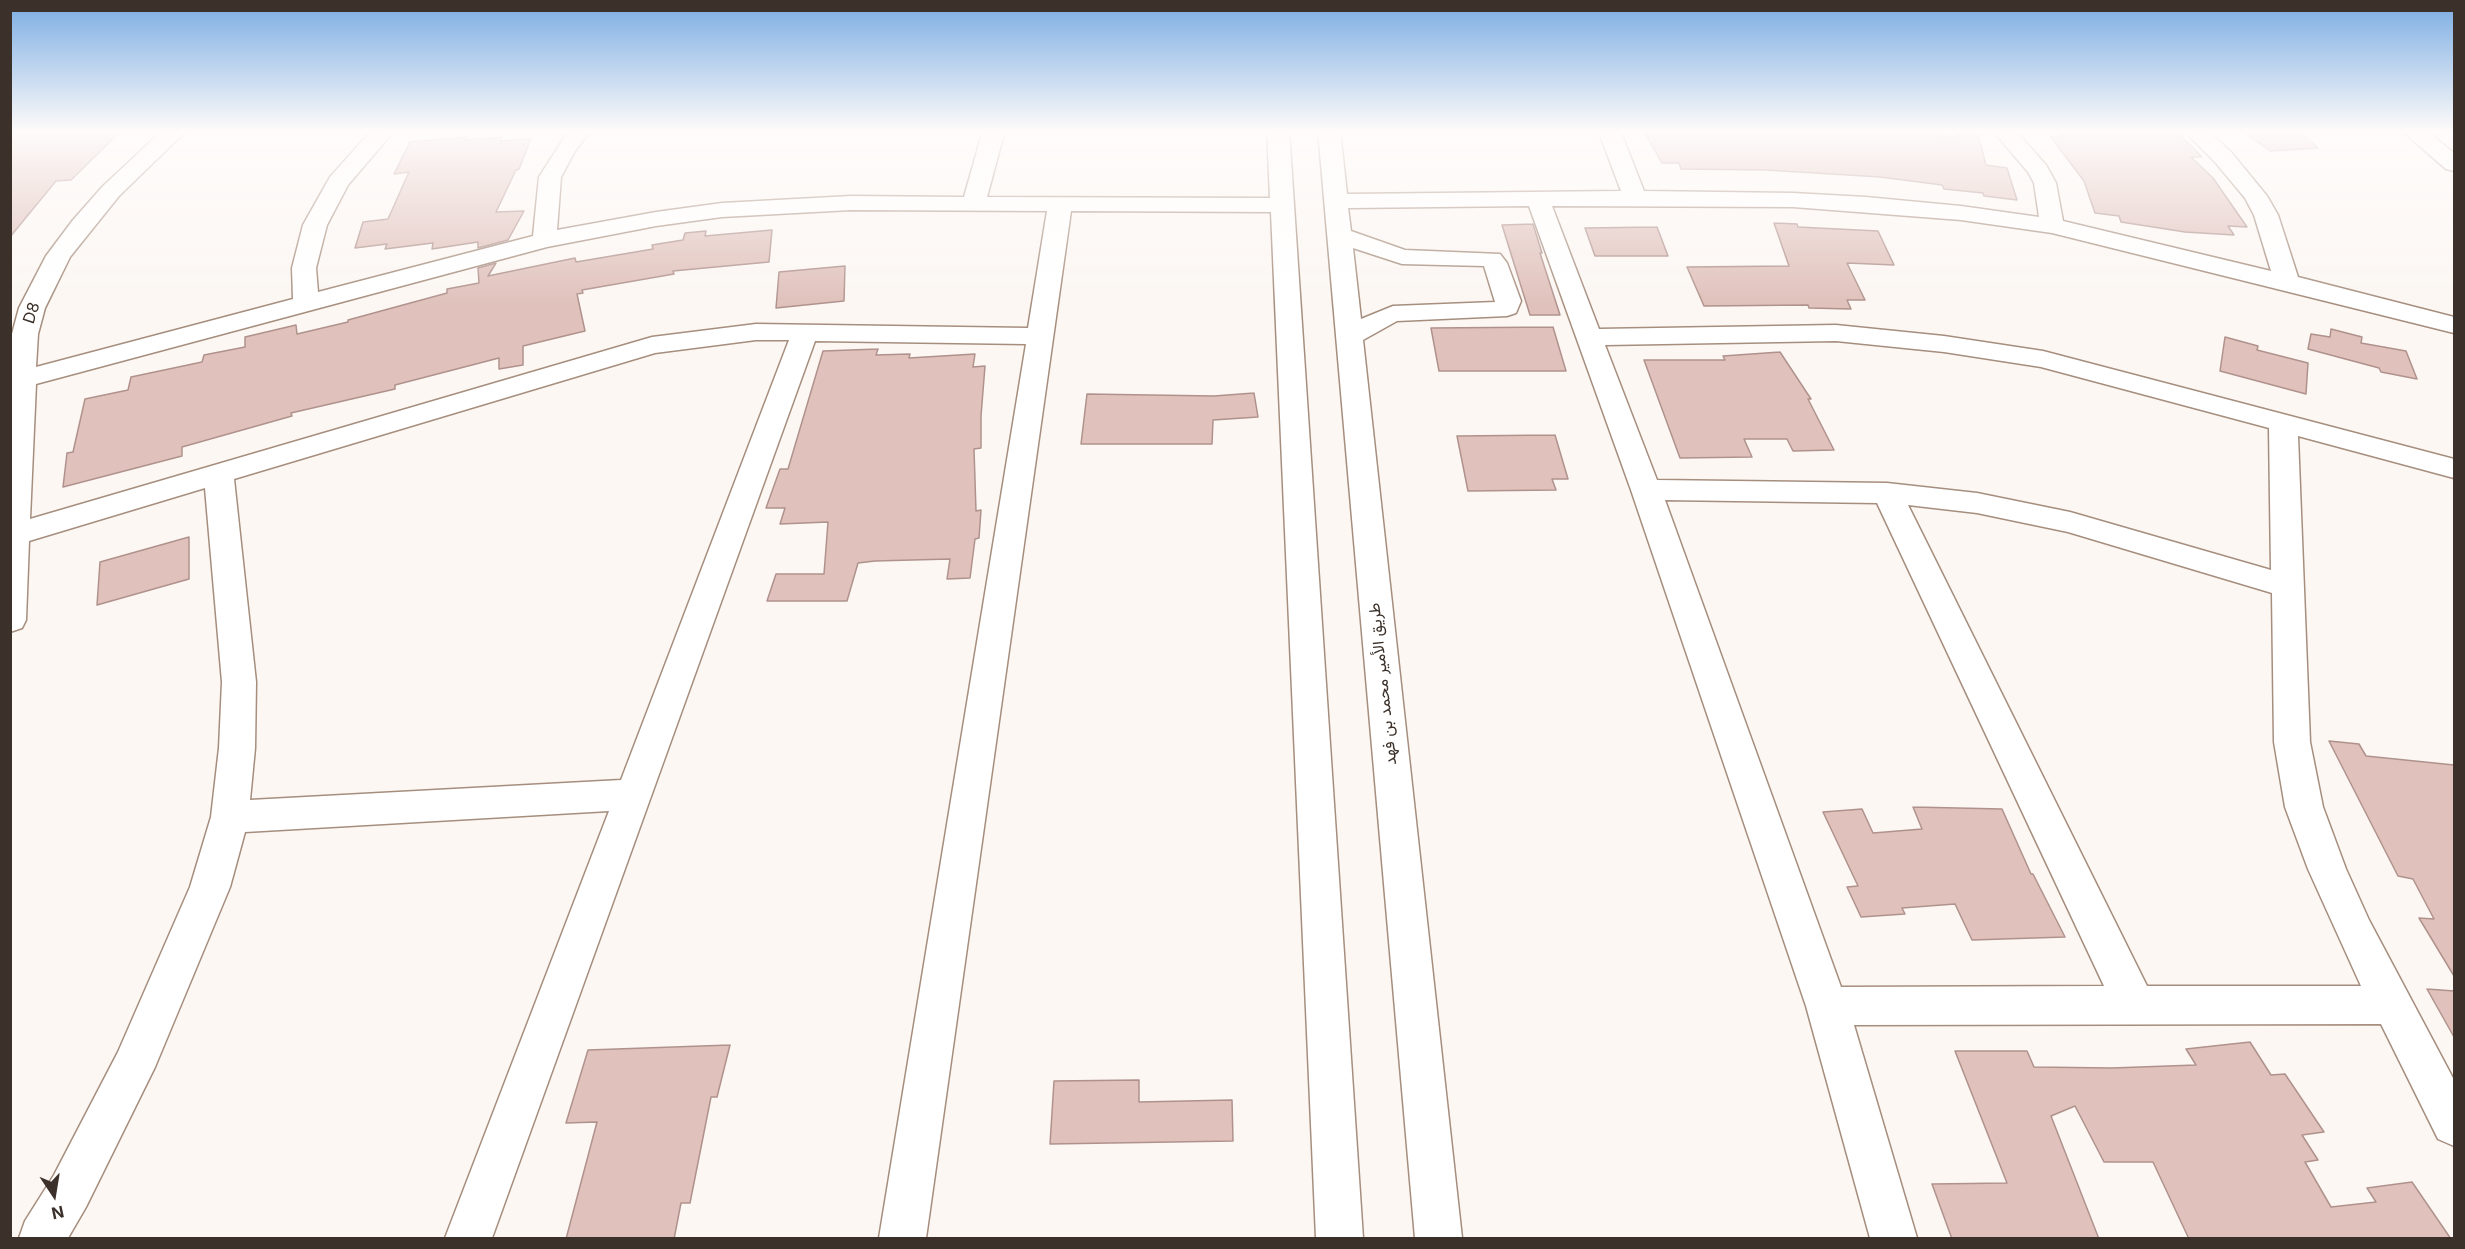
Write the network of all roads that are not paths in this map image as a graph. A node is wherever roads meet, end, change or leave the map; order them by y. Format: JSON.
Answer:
{"nodes":[{"id":1,"x":114,"y":188,"type":"edge"},
{"id":2,"x":335,"y":188,"type":"edge"},
{"id":3,"x":548,"y":188,"type":"edge"},
{"id":4,"x":979,"y":188,"type":"edge"},
{"id":5,"x":1280,"y":188,"type":"edge"},
{"id":6,"x":1335,"y":188,"type":"edge"},
{"id":7,"x":1631,"y":188,"type":"edge"},
{"id":8,"x":2046,"y":188,"type":"edge"},
{"id":9,"x":2249,"y":188,"type":"edge"},
{"id":10,"x":1635,"y":198,"type":"junction"},
{"id":11,"x":1538,"y":199,"type":"junction"},
{"id":12,"x":1336,"y":201,"type":"junction"},
{"id":13,"x":975,"y":203,"type":"junction"},
{"id":14,"x":1060,"y":204,"type":"junction"},
{"id":15,"x":1281,"y":205,"type":"junction"},
{"id":16,"x":2052,"y":226,"type":"junction"},
{"id":17,"x":1339,"y":235,"type":"junction"},
{"id":18,"x":545,"y":240,"type":"junction"},
{"id":19,"x":2287,"y":282,"type":"junction"},
{"id":20,"x":306,"y":302,"type":"junction"},
{"id":21,"x":21,"y":310,"type":"edge"},
{"id":22,"x":2454,"y":325,"type":"edge"},
{"id":23,"x":805,"y":333,"type":"junction"},
{"id":24,"x":1039,"y":336,"type":"junction"},
{"id":25,"x":1349,"y":337,"type":"junction"},
{"id":26,"x":1588,"y":338,"type":"junction"},
{"id":27,"x":22,"y":379,"type":"junction"},
{"id":28,"x":2283,"y":422,"type":"junction"},
{"id":29,"x":2454,"y":468,"type":"edge"},
{"id":30,"x":219,"y":474,"type":"junction"},
{"id":31,"x":14,"y":481,"type":"edge"},
{"id":32,"x":1646,"y":490,"type":"junction"},
{"id":33,"x":1887,"y":493,"type":"junction"},
{"id":34,"x":16,"y":534,"type":"junction"},
{"id":35,"x":2288,"y":586,"type":"junction"},
{"id":36,"x":10,"y":620,"type":"edge"},
{"id":37,"x":634,"y":794,"type":"junction"},
{"id":38,"x":230,"y":818,"type":"junction"},
{"id":39,"x":2393,"y":1005,"type":"junction"},
{"id":40,"x":1827,"y":1006,"type":"junction"},
{"id":41,"x":2135,"y":1006,"type":"junction"},
{"id":42,"x":2454,"y":1124,"type":"edge"},
{"id":43,"x":42,"y":1239,"type":"edge"},
{"id":44,"x":469,"y":1239,"type":"edge"},
{"id":45,"x":903,"y":1239,"type":"edge"},
{"id":46,"x":1340,"y":1239,"type":"edge"},
{"id":47,"x":1438,"y":1239,"type":"edge"},
{"id":48,"x":1893,"y":1239,"type":"edge"}],
"edges":[{"from":1,"to":21,"type":"street","name":"D8"},
{"from":2,"to":20,"type":"street"},
{"from":3,"to":18,"type":"street"},
{"from":4,"to":13,"type":"street"},
{"from":5,"to":15,"type":"street"},
{"from":6,"to":12,"type":"street","name":"طريق الأمير محمد بن فهد"},
{"from":7,"to":10,"type":"street"},
{"from":8,"to":16,"type":"street"},
{"from":9,"to":19,"type":"street"},
{"from":10,"to":11,"type":"street"},
{"from":10,"to":16,"type":"street"},
{"from":11,"to":12,"type":"street"},
{"from":11,"to":26,"type":"street"},
{"from":12,"to":17,"type":"street","name":"طريق الأمير محمد بن فهد"},
{"from":13,"to":14,"type":"street"},
{"from":13,"to":18,"type":"street"},
{"from":14,"to":15,"type":"street"},
{"from":14,"to":24,"type":"street"},
{"from":15,"to":46,"type":"street"},
{"from":16,"to":19,"type":"street"},
{"from":17,"to":25,"type":"street","name":"طريق الأمير محمد بن فهد"},
{"from":17,"to":25,"type":"street"},
{"from":18,"to":20,"type":"street"},
{"from":19,"to":22,"type":"street"},
{"from":20,"to":27,"type":"street"},
{"from":21,"to":27,"type":"street","name":"D8"},
{"from":23,"to":24,"type":"street"},
{"from":23,"to":30,"type":"street"},
{"from":23,"to":37,"type":"street"},
{"from":24,"to":45,"type":"street"},
{"from":25,"to":47,"type":"street","name":"طريق الأمير محمد بن فهد"},
{"from":26,"to":28,"type":"street"},
{"from":26,"to":32,"type":"street"},
{"from":27,"to":31,"type":"street","name":"D8"},
{"from":28,"to":29,"type":"street"},
{"from":28,"to":35,"type":"street"},
{"from":30,"to":34,"type":"street"},
{"from":30,"to":38,"type":"street"},
{"from":31,"to":34,"type":"street","name":"D8"},
{"from":32,"to":33,"type":"street"},
{"from":32,"to":40,"type":"street"},
{"from":33,"to":35,"type":"street"},
{"from":33,"to":41,"type":"street"},
{"from":34,"to":36,"type":"street","name":"D8"},
{"from":35,"to":39,"type":"street"},
{"from":37,"to":38,"type":"street"},
{"from":37,"to":44,"type":"street"},
{"from":38,"to":43,"type":"street"},
{"from":39,"to":41,"type":"street"},
{"from":39,"to":42,"type":"street"},
{"from":40,"to":41,"type":"street"},
{"from":40,"to":48,"type":"street"}]}
